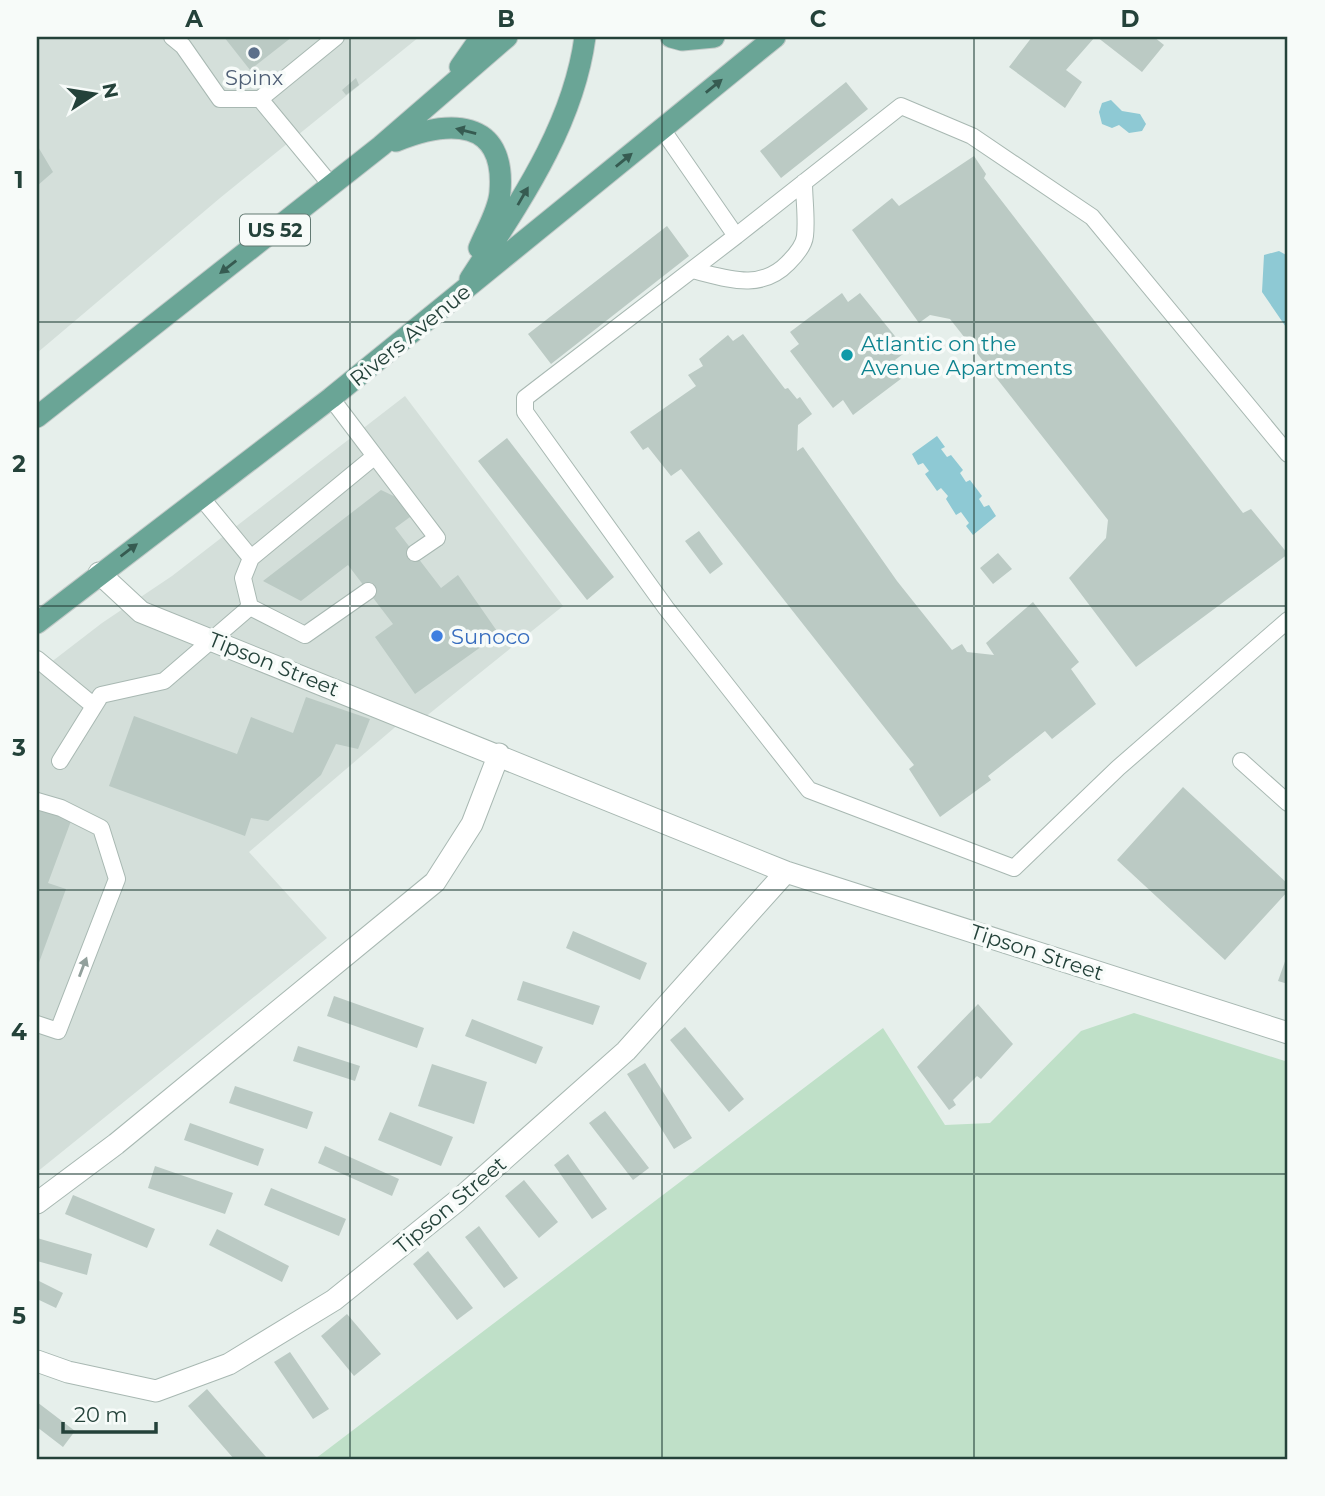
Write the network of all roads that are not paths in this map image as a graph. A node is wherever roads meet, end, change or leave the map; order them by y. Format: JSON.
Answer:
{"nodes":[{"id":1,"x":172,"y":37,"type":"edge"},
{"id":2,"x":336,"y":37,"type":"edge"},
{"id":3,"x":481,"y":37,"type":"edge"},
{"id":4,"x":507,"y":37,"type":"edge"},
{"id":5,"x":585,"y":37,"type":"edge"},
{"id":6,"x":671,"y":37,"type":"edge"},
{"id":7,"x":714,"y":37,"type":"edge"},
{"id":8,"x":775,"y":37,"type":"edge"},
{"id":9,"x":443,"y":93,"type":"junction"},
{"id":10,"x":260,"y":99,"type":"junction"},
{"id":11,"x":662,"y":130,"type":"junction"},
{"id":12,"x":381,"y":146,"type":"junction"},
{"id":13,"x":803,"y":182,"type":"junction"},
{"id":14,"x":331,"y":185,"type":"junction"},
{"id":15,"x":736,"y":236,"type":"junction"},
{"id":16,"x":692,"y":270,"type":"junction"},
{"id":17,"x":460,"y":295,"type":"junction"},
{"id":18,"x":331,"y":398,"type":"junction"},
{"id":19,"x":37,"y":417,"type":"edge"},
{"id":20,"x":1288,"y":454,"type":"edge"},
{"id":21,"x":375,"y":456,"type":"junction"},
{"id":22,"x":200,"y":496,"type":"junction"},
{"id":23,"x":415,"y":553,"type":"dead end"},
{"id":24,"x":251,"y":558,"type":"junction"},
{"id":25,"x":99,"y":573,"type":"junction"},
{"id":26,"x":368,"y":591,"type":"dead end"},
{"id":27,"x":250,"y":607,"type":"junction"},
{"id":28,"x":1288,"y":620,"type":"edge"},
{"id":29,"x":37,"y":623,"type":"edge"},
{"id":30,"x":212,"y":639,"type":"junction"},
{"id":31,"x":37,"y":659,"type":"edge"},
{"id":32,"x":94,"y":706,"type":"junction"},
{"id":33,"x":499,"y":754,"type":"junction"},
{"id":34,"x":60,"y":761,"type":"dead end"},
{"id":35,"x":1241,"y":761,"type":"dead end"},
{"id":36,"x":37,"y":801,"type":"edge"},
{"id":37,"x":1288,"y":803,"type":"edge"},
{"id":38,"x":786,"y":872,"type":"junction"},
{"id":39,"x":37,"y":1024,"type":"edge"},
{"id":40,"x":1288,"y":1032,"type":"edge"},
{"id":41,"x":37,"y":1203,"type":"edge"},
{"id":42,"x":37,"y":1361,"type":"edge"}],
"edges":[{"from":1,"to":10,"type":"lane"},
{"from":2,"to":10,"type":"lane"},
{"from":3,"to":9,"type":"main road"},
{"from":4,"to":9,"type":"main road","number":"US 52"},
{"from":17,"to":5,"type":"main road","one_way":true},
{"from":6,"to":7,"type":"main road"},
{"from":11,"to":8,"type":"main road","name":"Rivers Avenue","one_way":true},
{"from":9,"to":12,"type":"main road","number":"US 52"},
{"from":10,"to":14,"type":"lane"},
{"from":11,"to":15,"type":"lane"},
{"from":17,"to":11,"type":"main road","name":"Rivers Avenue","one_way":true},
{"from":12,"to":14,"type":"main road","number":"US 52"},
{"from":17,"to":12,"type":"main road","one_way":true},
{"from":13,"to":15,"type":"lane"},
{"from":13,"to":16,"type":"lane"},
{"from":13,"to":20,"type":"lane"},
{"from":14,"to":19,"type":"main road","number":"US 52","one_way":true},
{"from":15,"to":16,"type":"lane"},
{"from":16,"to":28,"type":"lane"},
{"from":17,"to":18,"type":"main road","name":"Rivers Avenue"},
{"from":18,"to":21,"type":"lane"},
{"from":18,"to":22,"type":"main road","name":"Rivers Avenue"},
{"from":21,"to":23,"type":"lane"},
{"from":21,"to":24,"type":"lane"},
{"from":22,"to":24,"type":"lane"},
{"from":25,"to":22,"type":"main road","name":"Rivers Avenue","one_way":true},
{"from":24,"to":27,"type":"lane"},
{"from":25,"to":29,"type":"main road","name":"Rivers Avenue"},
{"from":25,"to":30,"type":"street","name":"Tipson Street"},
{"from":26,"to":27,"type":"lane"},
{"from":27,"to":30,"type":"lane"},
{"from":30,"to":32,"type":"lane"},
{"from":30,"to":33,"type":"street","name":"Tipson Street"},
{"from":31,"to":32,"type":"lane"},
{"from":32,"to":34,"type":"lane"},
{"from":33,"to":38,"type":"street","name":"Tipson Street"},
{"from":33,"to":41,"type":"street"},
{"from":35,"to":37,"type":"lane"},
{"from":39,"to":36,"type":"lane","one_way":true},
{"from":38,"to":40,"type":"street","name":"Tipson Street"},
{"from":38,"to":42,"type":"street","name":"Tipson Street"}]}
